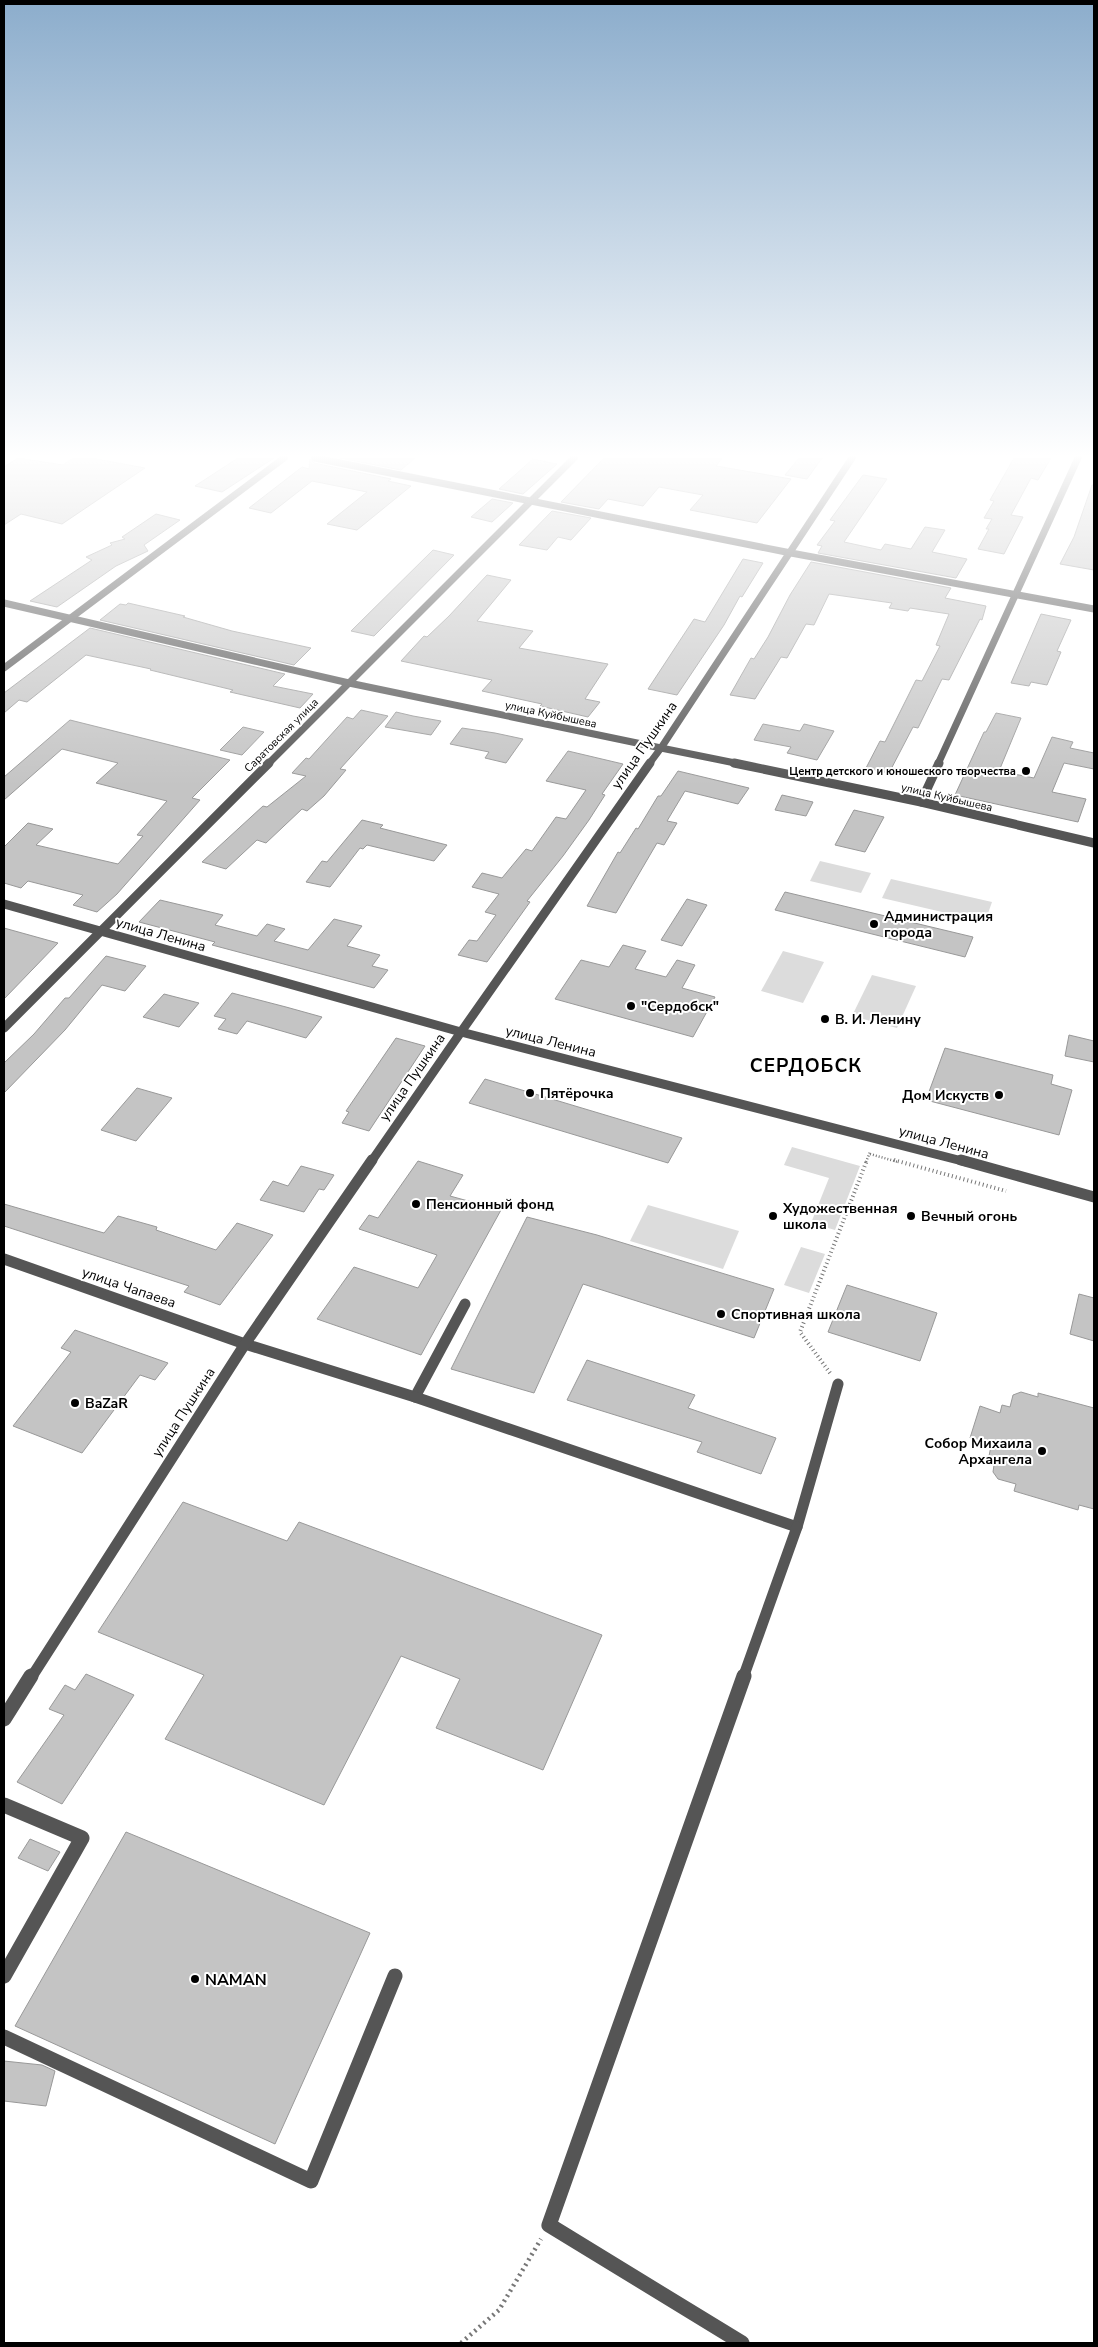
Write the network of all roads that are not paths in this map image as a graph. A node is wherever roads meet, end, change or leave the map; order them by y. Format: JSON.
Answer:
{"nodes":[{"id":1,"x":138,"y":568,"type":"edge"},
{"id":2,"x":463,"y":568,"type":"edge"},
{"id":3,"x":781,"y":568,"type":"edge"},
{"id":4,"x":869,"y":568,"type":"edge"},
{"id":5,"x":1029,"y":568,"type":"edge"},
{"id":6,"x":1017,"y":595,"type":"junction"},
{"id":7,"x":4,"y":603,"type":"edge"},
{"id":8,"x":1094,"y":609,"type":"edge"},
{"id":9,"x":71,"y":618,"type":"junction"},
{"id":10,"x":4,"y":668,"type":"edge"},
{"id":11,"x":349,"y":683,"type":"junction"},
{"id":12,"x":661,"y":748,"type":"junction"},
{"id":13,"x":921,"y":802,"type":"junction"},
{"id":14,"x":1094,"y":843,"type":"edge"},
{"id":15,"x":4,"y":904,"type":"edge"},
{"id":16,"x":100,"y":932,"type":"junction"},
{"id":17,"x":4,"y":1028,"type":"edge"},
{"id":18,"x":461,"y":1032,"type":"junction"},
{"id":19,"x":1094,"y":1197,"type":"edge"},
{"id":20,"x":4,"y":1259,"type":"edge"},
{"id":21,"x":464,"y":1304,"type":"dead end"},
{"id":22,"x":245,"y":1344,"type":"junction"},
{"id":23,"x":838,"y":1384,"type":"road end"},
{"id":24,"x":415,"y":1397,"type":"junction"},
{"id":25,"x":796,"y":1527,"type":"junction"},
{"id":26,"x":4,"y":1719,"type":"edge"},
{"id":27,"x":4,"y":1805,"type":"edge"},
{"id":28,"x":4,"y":1976,"type":"edge"},
{"id":29,"x":395,"y":1976,"type":"dead end"},
{"id":30,"x":4,"y":2037,"type":"edge"},
{"id":31,"x":742,"y":2343,"type":"edge"}],
"edges":[{"from":1,"to":9,"type":"street"},
{"from":2,"to":11,"type":"street","name":"Саратовская улица"},
{"from":3,"to":12,"type":"street","name":"улица Пушкина"},
{"from":4,"to":6,"type":"street"},
{"from":5,"to":6,"type":"street"},
{"from":6,"to":8,"type":"street"},
{"from":6,"to":13,"type":"street"},
{"from":7,"to":9,"type":"street","name":"улица Куйбышева"},
{"from":9,"to":10,"type":"street"},
{"from":9,"to":11,"type":"street","name":"улица Куйбышева"},
{"from":11,"to":12,"type":"street","name":"улица Куйбышева"},
{"from":11,"to":16,"type":"street","name":"Саратовская улица"},
{"from":12,"to":13,"type":"street","name":"улица Куйбышева"},
{"from":12,"to":18,"type":"street","name":"улица Пушкина"},
{"from":13,"to":14,"type":"street","name":"улица Куйбышева"},
{"from":15,"to":16,"type":"street","name":"улица Ленина"},
{"from":16,"to":17,"type":"street","name":"Саратовская улица"},
{"from":16,"to":18,"type":"street","name":"улица Ленина"},
{"from":18,"to":19,"type":"street","name":"улица Ленина"},
{"from":18,"to":22,"type":"street","name":"улица Пушкина"},
{"from":20,"to":22,"type":"street","name":"улица Чапаева"},
{"from":21,"to":24,"type":"street"},
{"from":22,"to":24,"type":"street","name":"улица Чапаева"},
{"from":22,"to":26,"type":"street","name":"улица Пушкина"},
{"from":23,"to":25,"type":"street"},
{"from":24,"to":25,"type":"street","name":"улица Чапаева"},
{"from":25,"to":31,"type":"street"},
{"from":27,"to":28,"type":"street"},
{"from":29,"to":30,"type":"street"}]}
